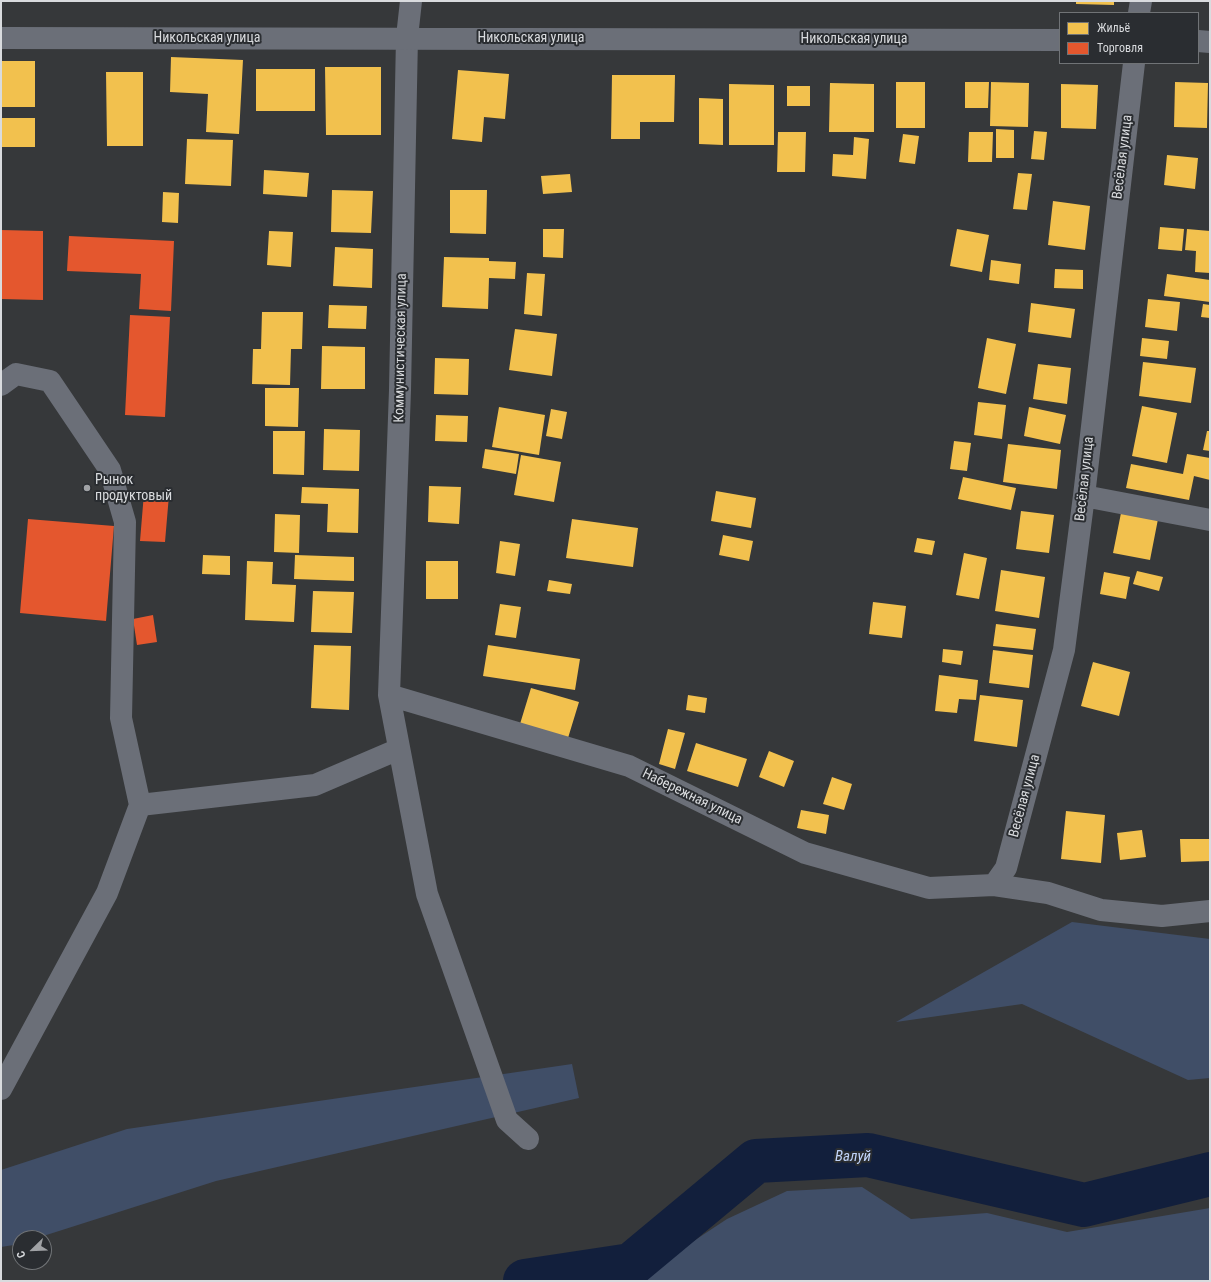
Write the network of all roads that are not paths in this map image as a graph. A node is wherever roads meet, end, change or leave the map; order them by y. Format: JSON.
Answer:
{"nodes":[{"id":1,"x":411,"y":1,"type":"edge"},
{"id":2,"x":1141,"y":1,"type":"edge"},
{"id":3,"x":1139,"y":12,"type":"edge"},
{"id":4,"x":406,"y":37,"type":"junction"},
{"id":5,"x":1,"y":38,"type":"edge"},
{"id":6,"x":1059,"y":40,"type":"edge"},
{"id":7,"x":1199,"y":42,"type":"edge"},
{"id":8,"x":1210,"y":42,"type":"edge"},
{"id":9,"x":1134,"y":64,"type":"edge"},
{"id":10,"x":1,"y":385,"type":"edge"},
{"id":11,"x":1084,"y":496,"type":"junction"},
{"id":12,"x":1210,"y":520,"type":"edge"},
{"id":13,"x":389,"y":695,"type":"junction"},
{"id":14,"x":399,"y":749,"type":"junction"},
{"id":15,"x":140,"y":805,"type":"junction"},
{"id":16,"x":994,"y":885,"type":"junction"},
{"id":17,"x":1210,"y":911,"type":"edge"},
{"id":18,"x":1,"y":1089,"type":"edge"},
{"id":19,"x":528,"y":1139,"type":"dead end"}],
"edges":[{"from":1,"to":4,"type":"street","name":"Коммунистическая улица"},
{"from":2,"to":3,"type":"street"},
{"from":4,"to":5,"type":"street","name":"Никольская улица"},
{"from":4,"to":6,"type":"street","name":"Никольская улица"},
{"from":4,"to":13,"type":"street","name":"Коммунистическая улица"},
{"from":7,"to":8,"type":"street"},
{"from":9,"to":11,"type":"street","name":"Весёлая улица"},
{"from":10,"to":15,"type":"street"},
{"from":11,"to":12,"type":"street"},
{"from":11,"to":16,"type":"street","name":"Весёлая улица"},
{"from":13,"to":14,"type":"street","name":"Коммунистическая улица"},
{"from":13,"to":16,"type":"street","name":"Набережная улица"},
{"from":14,"to":15,"type":"street"},
{"from":14,"to":19,"type":"street","name":"Коммунистическая улица"},
{"from":15,"to":18,"type":"street"},
{"from":16,"to":17,"type":"street","name":"Набережная улица"}]}
